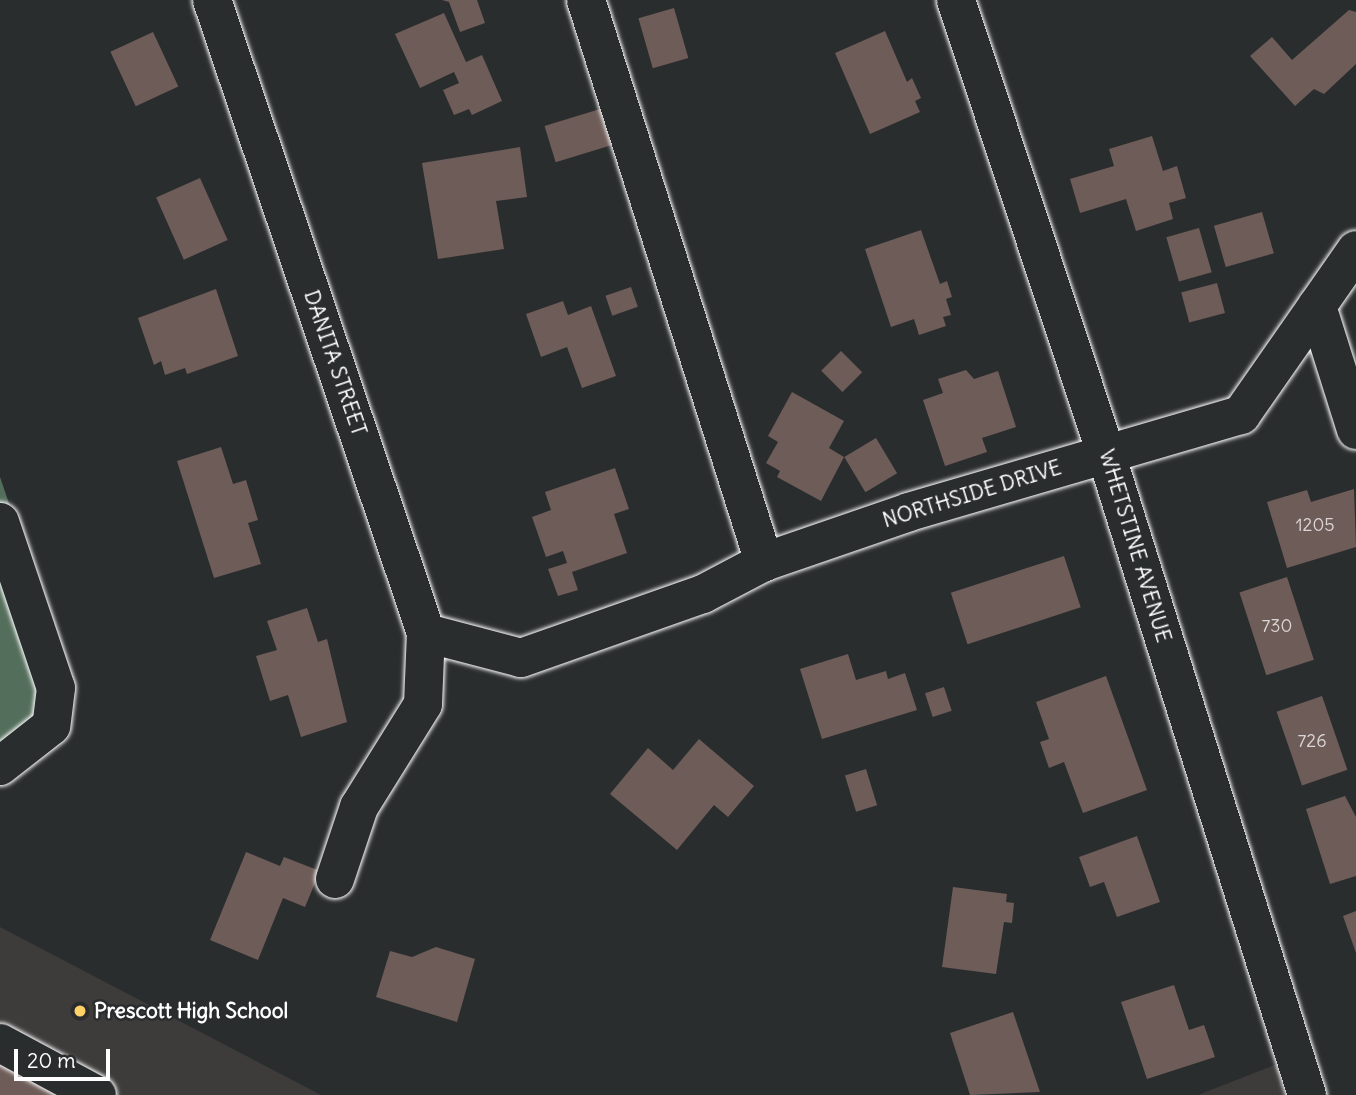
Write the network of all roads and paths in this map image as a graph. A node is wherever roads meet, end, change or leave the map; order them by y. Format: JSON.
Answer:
{"nodes":[{"id":1,"x":212,"y":0,"type":"edge"},
{"id":2,"x":586,"y":0,"type":"edge"},
{"id":3,"x":956,"y":0,"type":"edge"},
{"id":4,"x":1356,"y":250,"type":"edge"},
{"id":5,"x":1317,"y":306,"type":"junction"},
{"id":6,"x":1356,"y":430,"type":"edge"},
{"id":7,"x":1106,"y":454,"type":"junction"},
{"id":8,"x":0,"y":522,"type":"edge"},
{"id":9,"x":764,"y":562,"type":"junction"},
{"id":10,"x":426,"y":633,"type":"junction"},
{"id":11,"x":0,"y":766,"type":"edge"},
{"id":12,"x":335,"y":879,"type":"dead end"},
{"id":13,"x":0,"y":1042,"type":"edge"},
{"id":14,"x":97,"y":1095,"type":"edge"},
{"id":15,"x":1307,"y":1095,"type":"edge"}],
"edges":[{"from":1,"to":10,"type":"street","name":"DANITA STREET"},
{"from":2,"to":9,"type":"street"},
{"from":3,"to":7,"type":"street","name":"WHETSTINE AVENUE"},
{"from":4,"to":5,"type":"street","name":"NORTHSIDE DRIVE"},
{"from":5,"to":6,"type":"street"},
{"from":5,"to":7,"type":"street","name":"NORTHSIDE DRIVE"},
{"from":7,"to":9,"type":"street","name":"NORTHSIDE DRIVE"},
{"from":7,"to":15,"type":"street","name":"WHETSTINE AVENUE"},
{"from":8,"to":11,"type":"street"},
{"from":9,"to":10,"type":"street","name":"NORTHSIDE DRIVE"},
{"from":10,"to":12,"type":"street"},
{"from":13,"to":14,"type":"street"}]}
